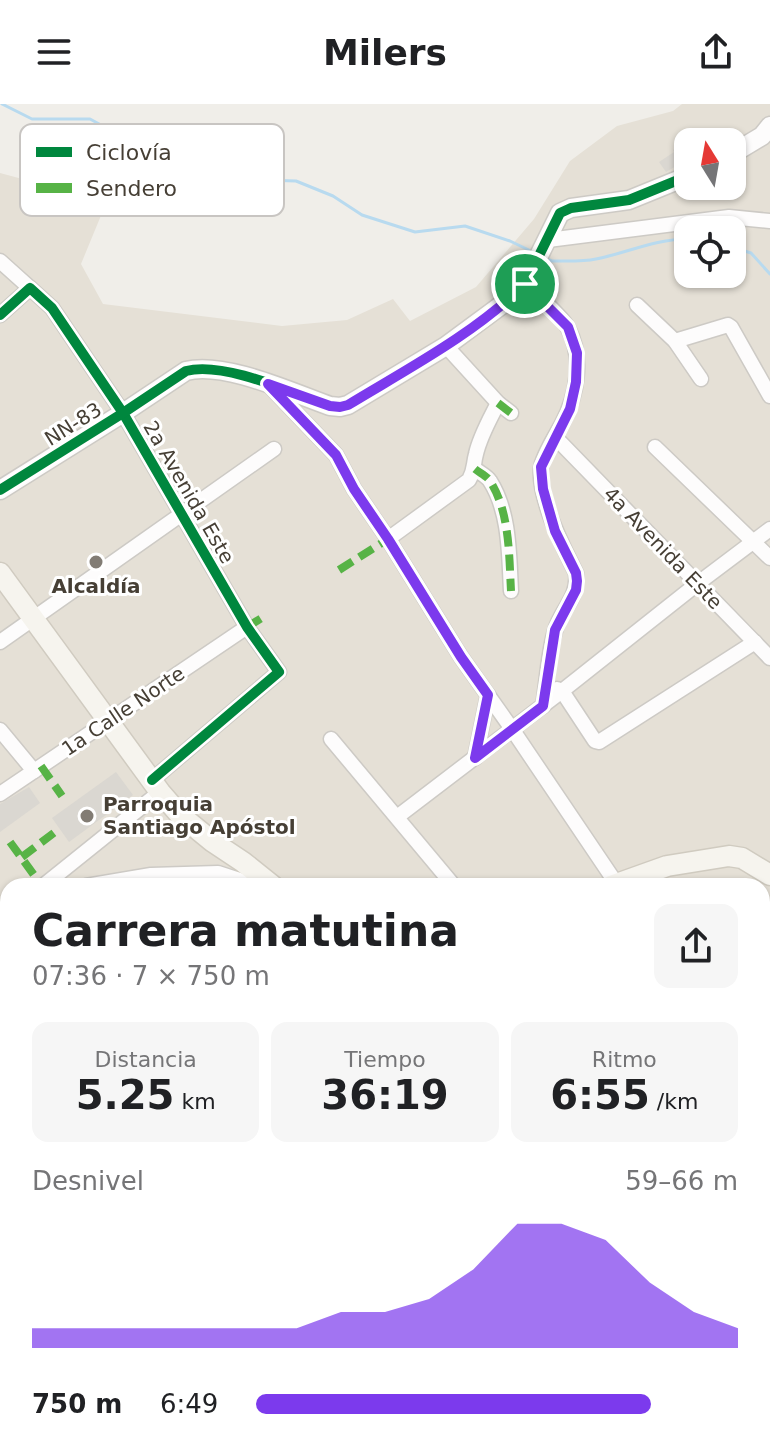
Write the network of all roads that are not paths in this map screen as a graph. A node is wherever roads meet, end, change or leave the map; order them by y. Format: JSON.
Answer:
{"nodes":[{"id":1,"x":770,"y":126,"type":"edge"},
{"id":2,"x":746,"y":146,"type":"edge"},
{"id":3,"x":674,"y":182,"type":"edge"},
{"id":4,"x":770,"y":221,"type":"edge"},
{"id":5,"x":544,"y":249,"type":"junction"},
{"id":6,"x":1,"y":264,"type":"edge"},
{"id":7,"x":525,"y":284,"type":"junction"},
{"id":8,"x":30,"y":288,"type":"junction"},
{"id":9,"x":637,"y":305,"type":"dead end"},
{"id":10,"x":0,"y":315,"type":"edge"},
{"id":11,"x":675,"y":341,"type":"junction"},
{"id":12,"x":446,"y":346,"type":"junction"},
{"id":13,"x":701,"y":379,"type":"dead end"},
{"id":14,"x":268,"y":384,"type":"junction"},
{"id":15,"x":770,"y":396,"type":"edge"},
{"id":16,"x":498,"y":403,"type":"junction"},
{"id":17,"x":123,"y":413,"type":"junction"},
{"id":18,"x":511,"y":413,"type":"dead end"},
{"id":19,"x":555,"y":437,"type":"junction"},
{"id":20,"x":655,"y":447,"type":"dead end"},
{"id":21,"x":274,"y":449,"type":"dead end"},
{"id":22,"x":475,"y":469,"type":"junction"},
{"id":23,"x":0,"y":490,"type":"edge"},
{"id":24,"x":182,"y":514,"type":"junction"},
{"id":25,"x":770,"y":529,"type":"edge"},
{"id":26,"x":388,"y":539,"type":"junction"},
{"id":27,"x":753,"y":542,"type":"junction"},
{"id":28,"x":770,"y":558,"type":"edge"},
{"id":29,"x":0,"y":573,"type":"edge"},
{"id":30,"x":697,"y":584,"type":"junction"},
{"id":31,"x":511,"y":591,"type":"dead end"},
{"id":32,"x":34,"y":618,"type":"junction"},
{"id":33,"x":247,"y":627,"type":"junction"},
{"id":34,"x":0,"y":642,"type":"edge"},
{"id":35,"x":755,"y":642,"type":"junction"},
{"id":36,"x":770,"y":658,"type":"edge"},
{"id":37,"x":547,"y":684,"type":"junction"},
{"id":38,"x":562,"y":691,"type":"junction"},
{"id":39,"x":488,"y":695,"type":"junction"},
{"id":40,"x":543,"y":706,"type":"junction"},
{"id":41,"x":107,"y":722,"type":"junction"},
{"id":42,"x":512,"y":729,"type":"junction"},
{"id":43,"x":0,"y":730,"type":"edge"},
{"id":44,"x":331,"y":739,"type":"dead end"},
{"id":45,"x":475,"y":758,"type":"junction"},
{"id":46,"x":34,"y":771,"type":"junction"},
{"id":47,"x":156,"y":786,"type":"junction"},
{"id":48,"x":0,"y":794,"type":"edge"},
{"id":49,"x":397,"y":817,"type":"junction"},
{"id":50,"x":770,"y":875,"type":"edge"},
{"id":51,"x":52,"y":878,"type":"edge"},
{"id":52,"x":133,"y":878,"type":"edge"},
{"id":53,"x":233,"y":878,"type":"edge"},
{"id":54,"x":263,"y":878,"type":"edge"},
{"id":55,"x":447,"y":878,"type":"edge"},
{"id":56,"x":610,"y":878,"type":"edge"},
{"id":57,"x":634,"y":878,"type":"edge"}],
"edges":[{"from":1,"to":2,"type":"street"},
{"from":3,"to":5,"type":"street","name":"NN-83","number":"NN-83"},
{"from":4,"to":5,"type":"street"},
{"from":5,"to":7,"type":"street","name":"NN-83","number":"NN-83"},
{"from":6,"to":8,"type":"street","name":"2a Avenida Este"},
{"from":7,"to":12,"type":"street","name":"NN-83","number":"NN-83"},
{"from":7,"to":19,"type":"street"},
{"from":8,"to":10,"type":"street"},
{"from":8,"to":17,"type":"street","name":"2a Avenida Este"},
{"from":9,"to":11,"type":"street"},
{"from":11,"to":13,"type":"street"},
{"from":11,"to":15,"type":"street"},
{"from":12,"to":14,"type":"street","name":"NN-83","number":"NN-83"},
{"from":12,"to":16,"type":"street"},
{"from":14,"to":17,"type":"street","name":"NN-83","number":"NN-83"},
{"from":14,"to":26,"type":"street"},
{"from":16,"to":18,"type":"street"},
{"from":16,"to":22,"type":"street"},
{"from":17,"to":23,"type":"street","name":"NN-83","number":"NN-83"},
{"from":17,"to":24,"type":"street","name":"2a Avenida Este"},
{"from":19,"to":30,"type":"street","name":"4a Avenida Este"},
{"from":19,"to":37,"type":"street"},
{"from":20,"to":27,"type":"street"},
{"from":21,"to":24,"type":"street"},
{"from":22,"to":26,"type":"street"},
{"from":22,"to":31,"type":"street"},
{"from":24,"to":32,"type":"street"},
{"from":24,"to":33,"type":"street","name":"2a Avenida Este"},
{"from":25,"to":27,"type":"street"},
{"from":26,"to":39,"type":"street"},
{"from":27,"to":28,"type":"street"},
{"from":27,"to":30,"type":"street"},
{"from":29,"to":32,"type":"main road"},
{"from":30,"to":35,"type":"street","name":"4a Avenida Este"},
{"from":30,"to":38,"type":"street"},
{"from":32,"to":34,"type":"street"},
{"from":32,"to":41,"type":"main road"},
{"from":33,"to":41,"type":"street","name":"1a Calle Norte"},
{"from":33,"to":47,"type":"street","name":"2a Avenida Este"},
{"from":35,"to":36,"type":"street","name":"4a Avenida Este"},
{"from":35,"to":38,"type":"street"},
{"from":37,"to":38,"type":"street"},
{"from":37,"to":40,"type":"street"},
{"from":38,"to":40,"type":"street"},
{"from":39,"to":42,"type":"street"},
{"from":39,"to":45,"type":"street"},
{"from":40,"to":42,"type":"street"},
{"from":41,"to":46,"type":"street","name":"1a Calle Norte"},
{"from":41,"to":47,"type":"main road"},
{"from":42,"to":45,"type":"street"},
{"from":42,"to":56,"type":"street"},
{"from":43,"to":46,"type":"street"},
{"from":44,"to":49,"type":"street"},
{"from":45,"to":49,"type":"street"},
{"from":46,"to":48,"type":"street","name":"1a Calle Norte"},
{"from":47,"to":51,"type":"street"},
{"from":47,"to":54,"type":"main road"},
{"from":49,"to":55,"type":"street"},
{"from":50,"to":57,"type":"main road"},
{"from":52,"to":53,"type":"street"}]}
